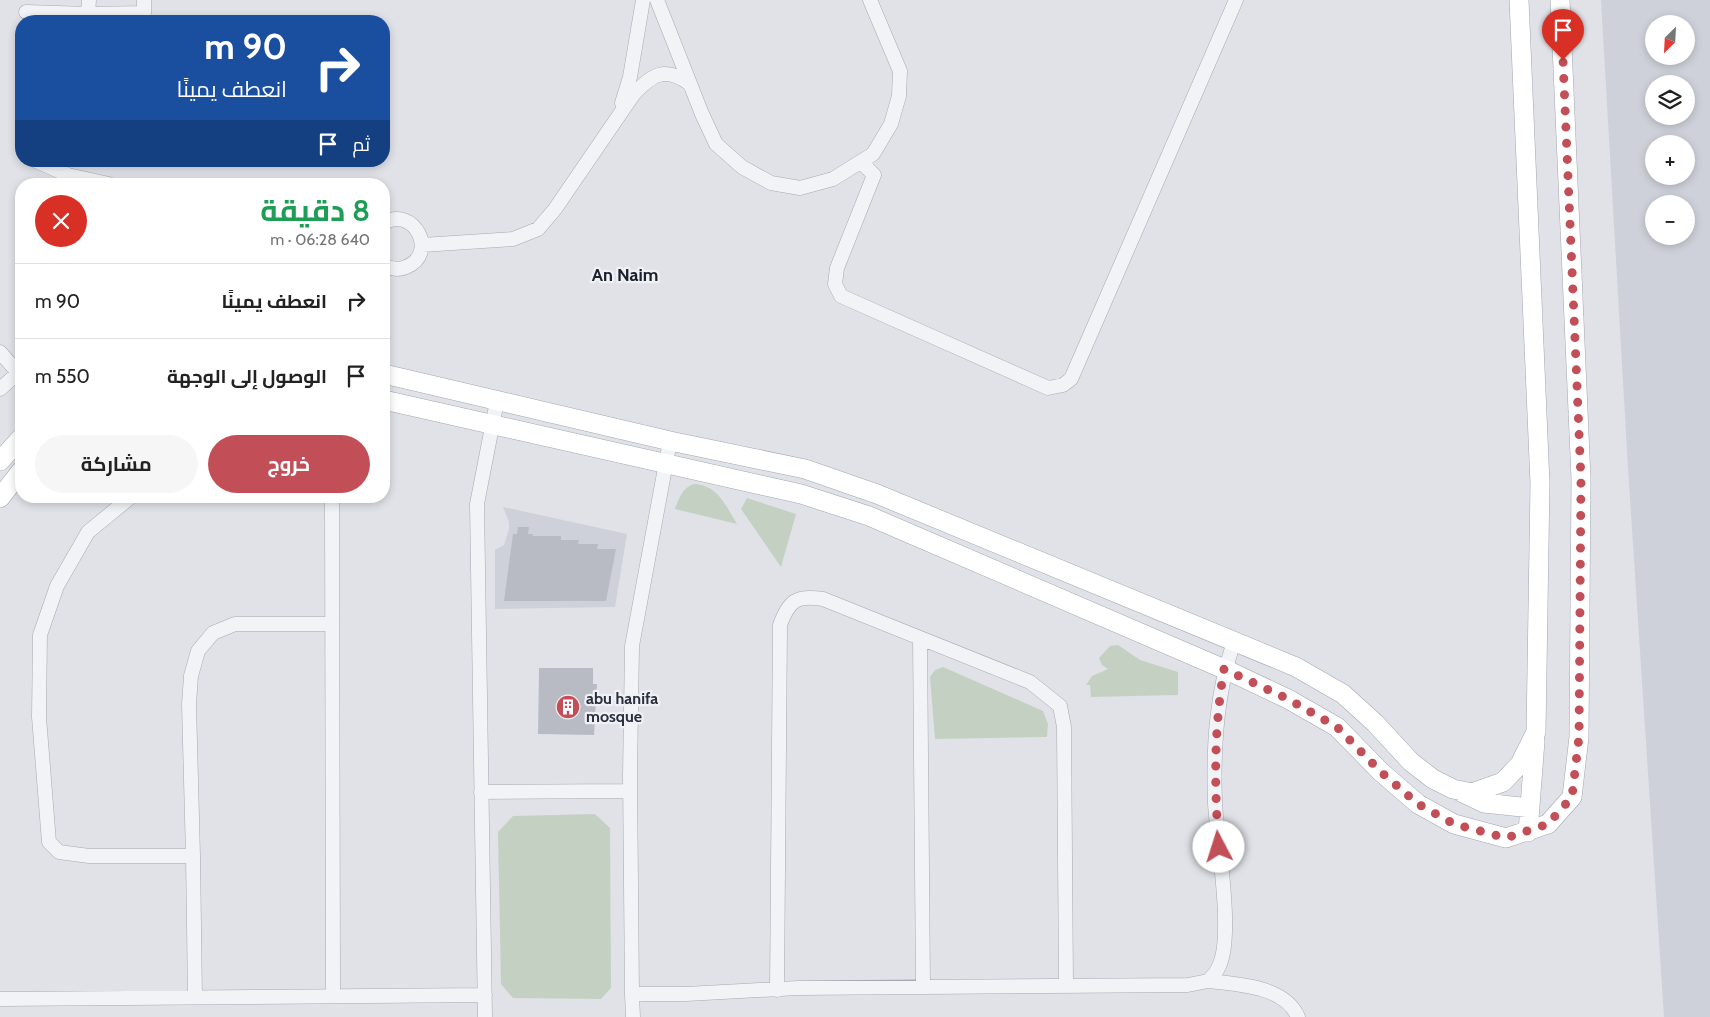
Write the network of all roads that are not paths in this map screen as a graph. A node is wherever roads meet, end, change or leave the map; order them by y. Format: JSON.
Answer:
{"nodes":[{"id":1,"x":144,"y":0,"type":"edge"},
{"id":2,"x":643,"y":0,"type":"edge"},
{"id":3,"x":657,"y":0,"type":"edge"},
{"id":4,"x":870,"y":0,"type":"edge"},
{"id":5,"x":1236,"y":0,"type":"edge"},
{"id":6,"x":1519,"y":0,"type":"edge"},
{"id":7,"x":1560,"y":0,"type":"edge"},
{"id":8,"x":89,"y":7,"type":"edge"},
{"id":9,"x":26,"y":11,"type":"edge"},
{"id":10,"x":690,"y":84,"type":"junction"},
{"id":11,"x":617,"y":118,"type":"junction"},
{"id":12,"x":861,"y":162,"type":"junction"},
{"id":13,"x":45,"y":167,"type":"edge"},
{"id":14,"x":82,"y":178,"type":"edge"},
{"id":15,"x":390,"y":221,"type":"edge"},
{"id":16,"x":422,"y":245,"type":"junction"},
{"id":17,"x":390,"y":267,"type":"edge"},
{"id":18,"x":0,"y":352,"type":"edge"},
{"id":19,"x":15,"y":368,"type":"edge"},
{"id":20,"x":390,"y":375,"type":"edge"},
{"id":21,"x":15,"y":378,"type":"edge"},
{"id":22,"x":0,"y":389,"type":"edge"},
{"id":23,"x":390,"y":401,"type":"edge"},
{"id":24,"x":497,"y":401,"type":"junction"},
{"id":25,"x":493,"y":424,"type":"junction"},
{"id":26,"x":670,"y":441,"type":"junction"},
{"id":27,"x":15,"y":445,"type":"edge"},
{"id":28,"x":0,"y":461,"type":"edge"},
{"id":29,"x":666,"y":462,"type":"junction"},
{"id":30,"x":15,"y":479,"type":"edge"},
{"id":31,"x":0,"y":498,"type":"edge"},
{"id":32,"x":123,"y":503,"type":"edge"},
{"id":33,"x":332,"y":503,"type":"edge"},
{"id":34,"x":332,"y":624,"type":"junction"},
{"id":35,"x":920,"y":638,"type":"junction"},
{"id":36,"x":1234,"y":642,"type":"junction"},
{"id":37,"x":1224,"y":669,"type":"junction"},
{"id":38,"x":1536,"y":732,"type":"junction"},
{"id":39,"x":1454,"y":789,"type":"junction"},
{"id":40,"x":630,"y":791,"type":"junction"},
{"id":41,"x":481,"y":792,"type":"junction"},
{"id":42,"x":1530,"y":808,"type":"junction"},
{"id":43,"x":1528,"y":832,"type":"junction"},
{"id":44,"x":193,"y":856,"type":"junction"},
{"id":45,"x":1208,"y":982,"type":"junction"},
{"id":46,"x":1066,"y":985,"type":"junction"},
{"id":47,"x":922,"y":986,"type":"junction"},
{"id":48,"x":777,"y":990,"type":"junction"},
{"id":49,"x":632,"y":994,"type":"junction"},
{"id":50,"x":485,"y":995,"type":"junction"},
{"id":51,"x":332,"y":996,"type":"junction"},
{"id":52,"x":195,"y":997,"type":"junction"},
{"id":53,"x":0,"y":999,"type":"edge"},
{"id":54,"x":485,"y":1017,"type":"edge"},
{"id":55,"x":633,"y":1017,"type":"edge"},
{"id":56,"x":1298,"y":1017,"type":"edge"}],
"edges":[{"from":1,"to":8,"type":"street"},
{"from":2,"to":11,"type":"street"},
{"from":3,"to":10,"type":"street"},
{"from":4,"to":12,"type":"street"},
{"from":5,"to":12,"type":"street"},
{"from":6,"to":38,"type":"main road"},
{"from":7,"to":43,"type":"main road"},
{"from":8,"to":9,"type":"street"},
{"from":10,"to":11,"type":"street"},
{"from":10,"to":12,"type":"street"},
{"from":11,"to":16,"type":"street"},
{"from":13,"to":14,"type":"street"},
{"from":15,"to":16,"type":"street"},
{"from":16,"to":17,"type":"street"},
{"from":18,"to":19,"type":"street"},
{"from":20,"to":24,"type":"main road"},
{"from":21,"to":22,"type":"street"},
{"from":23,"to":25,"type":"main road"},
{"from":24,"to":25,"type":"street"},
{"from":24,"to":26,"type":"main road"},
{"from":25,"to":29,"type":"main road"},
{"from":25,"to":41,"type":"street"},
{"from":26,"to":29,"type":"street"},
{"from":26,"to":36,"type":"main road"},
{"from":27,"to":28,"type":"main road"},
{"from":29,"to":37,"type":"main road"},
{"from":29,"to":40,"type":"street"},
{"from":30,"to":31,"type":"main road"},
{"from":32,"to":44,"type":"street"},
{"from":33,"to":34,"type":"street"},
{"from":34,"to":44,"type":"street"},
{"from":34,"to":51,"type":"street"},
{"from":35,"to":46,"type":"street"},
{"from":35,"to":47,"type":"street"},
{"from":35,"to":48,"type":"street"},
{"from":36,"to":37,"type":"street"},
{"from":36,"to":39,"type":"main road"},
{"from":37,"to":43,"type":"main road"},
{"from":37,"to":45,"type":"street"},
{"from":38,"to":39,"type":"main road"},
{"from":38,"to":42,"type":"main road"},
{"from":39,"to":42,"type":"main road"},
{"from":40,"to":41,"type":"street"},
{"from":40,"to":49,"type":"street"},
{"from":41,"to":50,"type":"street"},
{"from":42,"to":43,"type":"main road"},
{"from":44,"to":52,"type":"street"},
{"from":45,"to":46,"type":"street"},
{"from":45,"to":56,"type":"street"},
{"from":46,"to":47,"type":"street"},
{"from":47,"to":48,"type":"street"},
{"from":48,"to":49,"type":"street"},
{"from":49,"to":55,"type":"street"},
{"from":50,"to":51,"type":"street"},
{"from":50,"to":54,"type":"street"},
{"from":51,"to":52,"type":"street"},
{"from":52,"to":53,"type":"street"}]}
